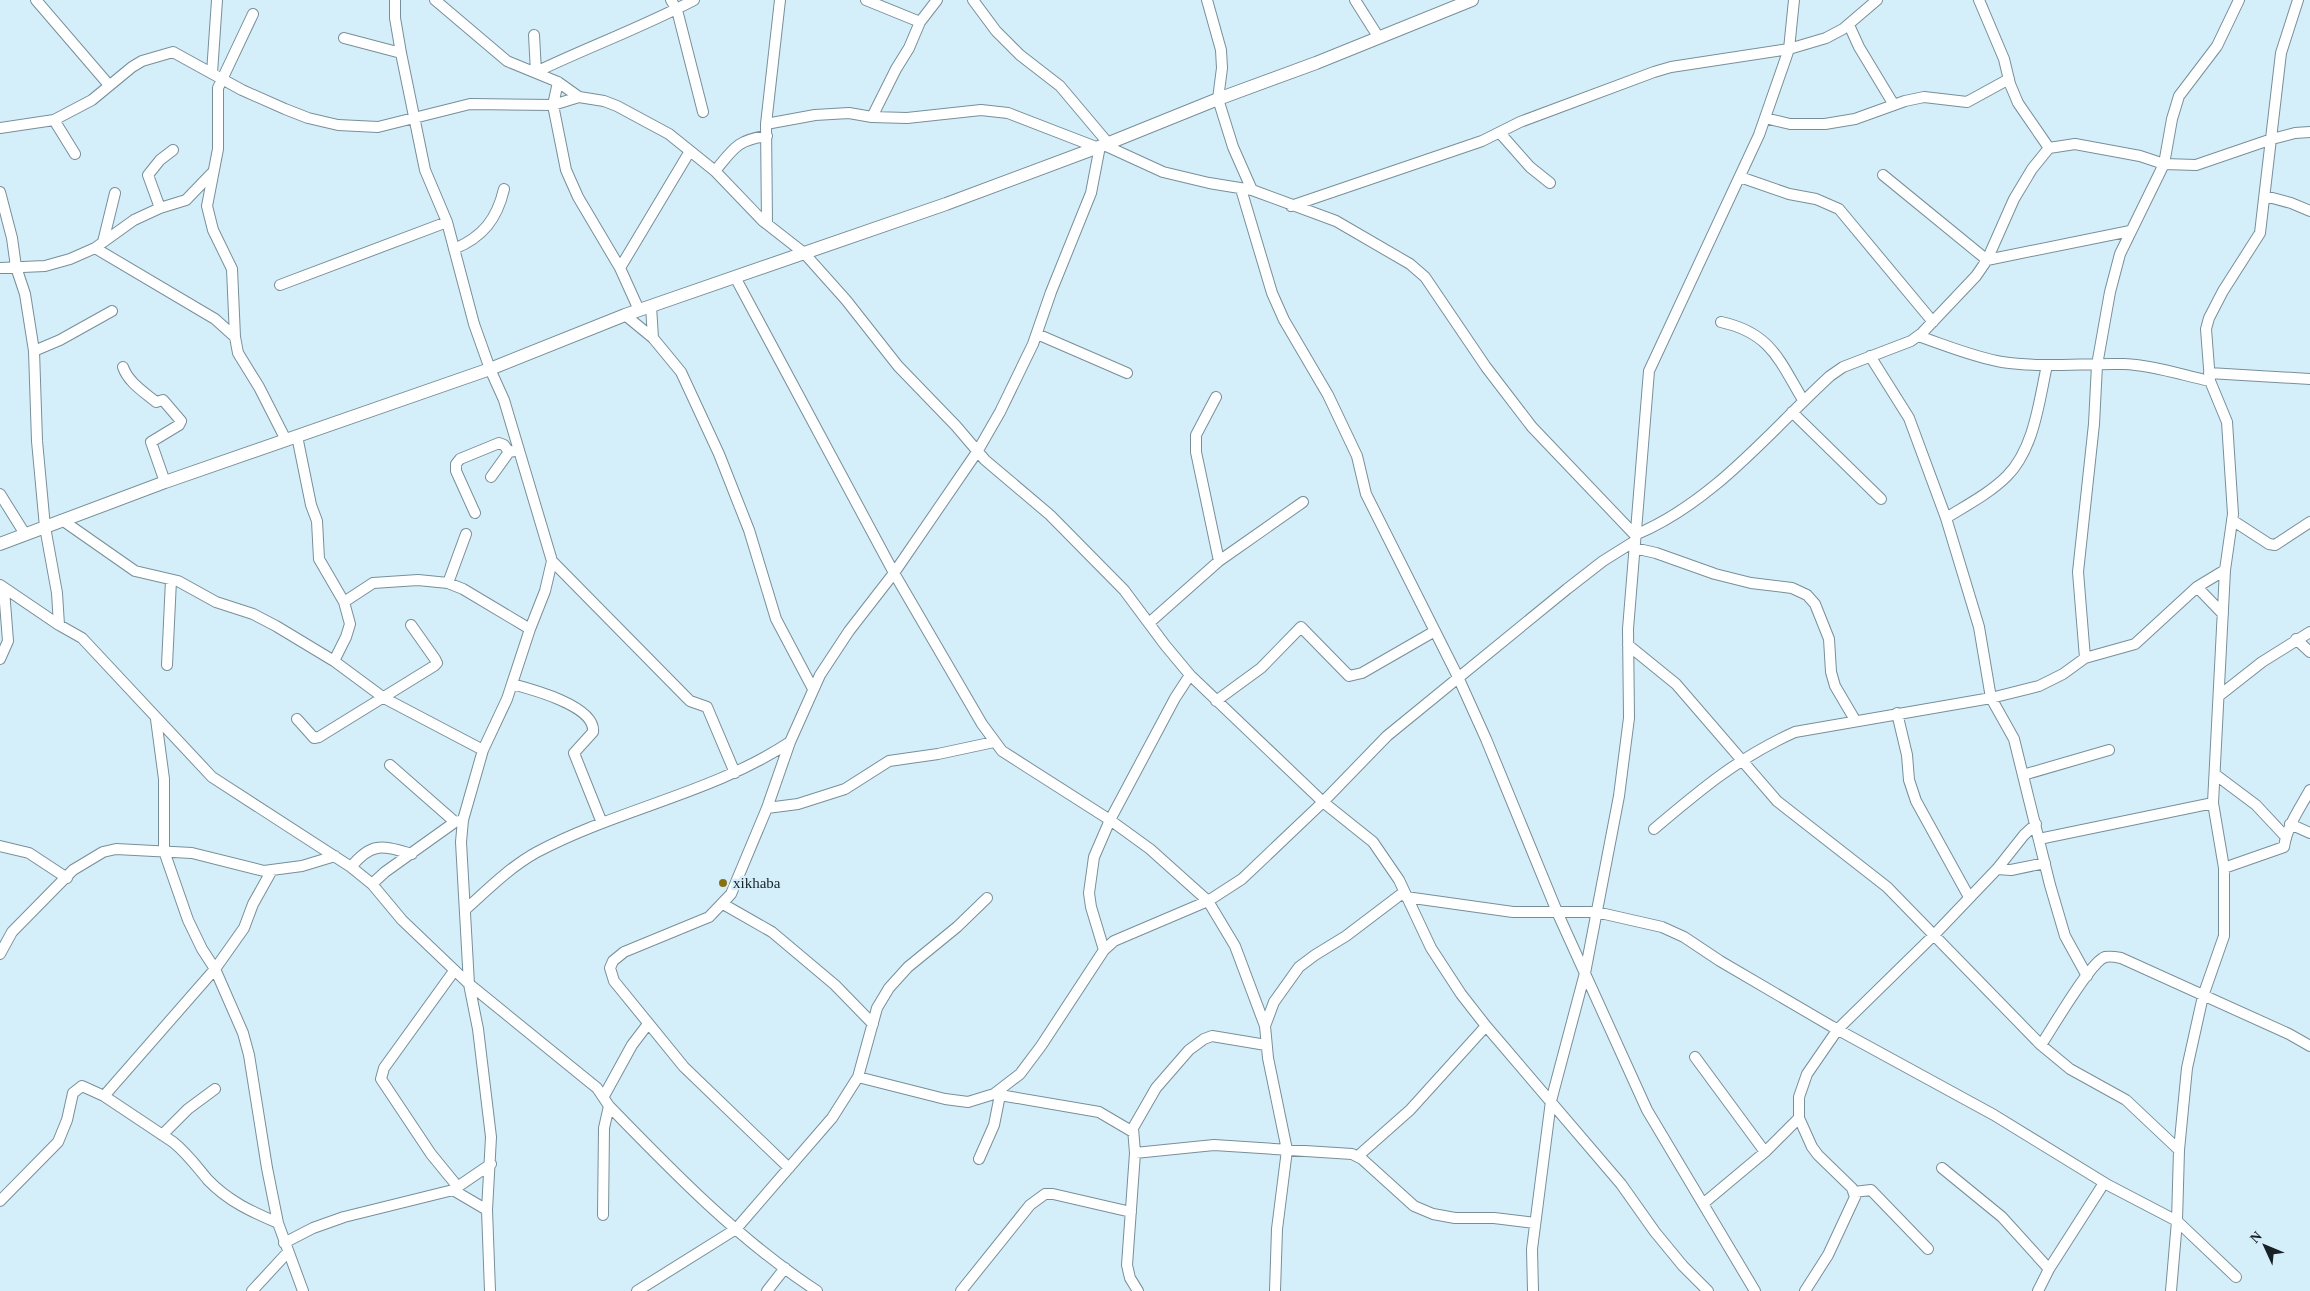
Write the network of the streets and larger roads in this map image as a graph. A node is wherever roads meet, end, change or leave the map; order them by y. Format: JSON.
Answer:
{"nodes":[{"id":1,"x":36,"y":0,"type":"edge"},
{"id":2,"x":395,"y":0,"type":"edge"},
{"id":3,"x":435,"y":0,"type":"edge"},
{"id":4,"x":671,"y":0,"type":"edge"},
{"id":5,"x":694,"y":0,"type":"edge"},
{"id":6,"x":780,"y":0,"type":"edge"},
{"id":7,"x":866,"y":0,"type":"edge"},
{"id":8,"x":937,"y":0,"type":"edge"},
{"id":9,"x":973,"y":0,"type":"edge"},
{"id":10,"x":1207,"y":0,"type":"edge"},
{"id":11,"x":1355,"y":0,"type":"edge"},
{"id":12,"x":1472,"y":0,"type":"edge"},
{"id":13,"x":1794,"y":0,"type":"edge"},
{"id":14,"x":1877,"y":0,"type":"edge"},
{"id":15,"x":1979,"y":0,"type":"edge"},
{"id":16,"x":2239,"y":0,"type":"edge"},
{"id":17,"x":2298,"y":0,"type":"edge"},
{"id":18,"x":215,"y":1,"type":"edge"},
{"id":19,"x":677,"y":10,"type":"junction"},
{"id":20,"x":253,"y":14,"type":"dead end"},
{"id":21,"x":920,"y":22,"type":"junction"},
{"id":22,"x":1849,"y":25,"type":"junction"},
{"id":23,"x":534,"y":35,"type":"dead end"},
{"id":24,"x":344,"y":38,"type":"dead end"},
{"id":25,"x":1379,"y":38,"type":"junction"},
{"id":26,"x":1789,"y":49,"type":"junction"},
{"id":27,"x":401,"y":54,"type":"junction"},
{"id":28,"x":536,"y":72,"type":"junction"},
{"id":29,"x":217,"y":76,"type":"junction"},
{"id":30,"x":2009,"y":79,"type":"junction"},
{"id":31,"x":558,"y":82,"type":"junction"},
{"id":32,"x":109,"y":85,"type":"junction"},
{"id":33,"x":579,"y":98,"type":"junction"},
{"id":34,"x":1218,"y":98,"type":"junction"},
{"id":35,"x":553,"y":104,"type":"junction"},
{"id":36,"x":1894,"y":106,"type":"junction"},
{"id":37,"x":703,"y":112,"type":"dead end"},
{"id":38,"x":872,"y":117,"type":"junction"},
{"id":39,"x":413,"y":118,"type":"junction"},
{"id":40,"x":1765,"y":118,"type":"junction"},
{"id":41,"x":54,"y":120,"type":"junction"},
{"id":42,"x":766,"y":124,"type":"junction"},
{"id":43,"x":0,"y":128,"type":"edge"},
{"id":44,"x":2310,"y":132,"type":"edge"},
{"id":45,"x":1500,"y":133,"type":"junction"},
{"id":46,"x":767,"y":136,"type":"junction"},
{"id":47,"x":2272,"y":139,"type":"junction"},
{"id":48,"x":1102,"y":145,"type":"junction"},
{"id":49,"x":2049,"y":148,"type":"junction"},
{"id":50,"x":173,"y":150,"type":"dead end"},
{"id":51,"x":690,"y":151,"type":"junction"},
{"id":52,"x":75,"y":154,"type":"dead end"},
{"id":53,"x":2164,"y":164,"type":"junction"},
{"id":54,"x":715,"y":171,"type":"junction"},
{"id":55,"x":212,"y":173,"type":"junction"},
{"id":56,"x":1883,"y":175,"type":"dead end"},
{"id":57,"x":1740,"y":177,"type":"junction"},
{"id":58,"x":1550,"y":183,"type":"dead end"},
{"id":59,"x":504,"y":189,"type":"dead end"},
{"id":60,"x":1247,"y":189,"type":"junction"},
{"id":61,"x":0,"y":192,"type":"edge"},
{"id":62,"x":115,"y":193,"type":"dead end"},
{"id":63,"x":2265,"y":196,"type":"junction"},
{"id":64,"x":1291,"y":206,"type":"junction"},
{"id":65,"x":160,"y":208,"type":"junction"},
{"id":66,"x":2310,"y":211,"type":"edge"},
{"id":67,"x":447,"y":222,"type":"junction"},
{"id":68,"x":768,"y":224,"type":"junction"},
{"id":69,"x":2130,"y":232,"type":"junction"},
{"id":70,"x":99,"y":245,"type":"junction"},
{"id":71,"x":454,"y":249,"type":"junction"},
{"id":72,"x":804,"y":253,"type":"junction"},
{"id":73,"x":1987,"y":260,"type":"junction"},
{"id":74,"x":16,"y":267,"type":"junction"},
{"id":75,"x":0,"y":268,"type":"edge"},
{"id":76,"x":620,"y":268,"type":"junction"},
{"id":77,"x":735,"y":277,"type":"junction"},
{"id":78,"x":280,"y":285,"type":"dead end"},
{"id":79,"x":645,"y":308,"type":"junction"},
{"id":80,"x":112,"y":310,"type":"dead end"},
{"id":81,"x":625,"y":315,"type":"junction"},
{"id":82,"x":1721,"y":322,"type":"dead end"},
{"id":83,"x":1933,"y":322,"type":"junction"},
{"id":84,"x":1037,"y":334,"type":"junction"},
{"id":85,"x":1918,"y":336,"type":"junction"},
{"id":86,"x":235,"y":337,"type":"junction"},
{"id":87,"x":653,"y":338,"type":"junction"},
{"id":88,"x":34,"y":351,"type":"junction"},
{"id":89,"x":1870,"y":356,"type":"junction"},
{"id":90,"x":2047,"y":365,"type":"junction"},
{"id":91,"x":2097,"y":365,"type":"junction"},
{"id":92,"x":124,"y":367,"type":"dead end"},
{"id":93,"x":490,"y":369,"type":"junction"},
{"id":94,"x":1127,"y":373,"type":"dead end"},
{"id":95,"x":2209,"y":377,"type":"junction"},
{"id":96,"x":2310,"y":379,"type":"edge"},
{"id":97,"x":1216,"y":397,"type":"dead end"},
{"id":98,"x":1803,"y":400,"type":"junction"},
{"id":99,"x":1792,"y":412,"type":"junction"},
{"id":100,"x":292,"y":438,"type":"junction"},
{"id":101,"x":515,"y":451,"type":"junction"},
{"id":102,"x":977,"y":452,"type":"junction"},
{"id":103,"x":492,"y":477,"type":"dead end"},
{"id":104,"x":165,"y":482,"type":"junction"},
{"id":105,"x":0,"y":494,"type":"edge"},
{"id":106,"x":1881,"y":498,"type":"dead end"},
{"id":107,"x":1303,"y":502,"type":"dead end"},
{"id":108,"x":475,"y":513,"type":"dead end"},
{"id":109,"x":1946,"y":518,"type":"junction"},
{"id":110,"x":62,"y":520,"type":"junction"},
{"id":111,"x":2232,"y":520,"type":"junction"},
{"id":112,"x":2310,"y":522,"type":"edge"},
{"id":113,"x":45,"y":526,"type":"junction"},
{"id":114,"x":25,"y":534,"type":"junction"},
{"id":115,"x":466,"y":534,"type":"dead end"},
{"id":116,"x":1635,"y":541,"type":"junction"},
{"id":117,"x":0,"y":544,"type":"edge"},
{"id":118,"x":552,"y":561,"type":"junction"},
{"id":119,"x":1219,"y":561,"type":"junction"},
{"id":120,"x":2225,"y":570,"type":"junction"},
{"id":121,"x":894,"y":573,"type":"junction"},
{"id":122,"x":171,"y":580,"type":"junction"},
{"id":123,"x":448,"y":583,"type":"junction"},
{"id":124,"x":2196,"y":587,"type":"junction"},
{"id":125,"x":2,"y":588,"type":"edge"},
{"id":126,"x":344,"y":602,"type":"junction"},
{"id":127,"x":2223,"y":614,"type":"junction"},
{"id":128,"x":1148,"y":623,"type":"junction"},
{"id":129,"x":59,"y":625,"type":"junction"},
{"id":130,"x":411,"y":625,"type":"dead end"},
{"id":131,"x":530,"y":628,"type":"junction"},
{"id":132,"x":1435,"y":632,"type":"junction"},
{"id":133,"x":2310,"y":632,"type":"edge"},
{"id":134,"x":2296,"y":639,"type":"junction"},
{"id":135,"x":1628,"y":645,"type":"junction"},
{"id":136,"x":2310,"y":652,"type":"edge"},
{"id":137,"x":0,"y":658,"type":"edge"},
{"id":138,"x":2085,"y":658,"type":"junction"},
{"id":139,"x":334,"y":661,"type":"junction"},
{"id":140,"x":167,"y":664,"type":"dead end"},
{"id":141,"x":1190,"y":675,"type":"junction"},
{"id":142,"x":1458,"y":677,"type":"junction"},
{"id":143,"x":512,"y":684,"type":"junction"},
{"id":144,"x":813,"y":688,"type":"junction"},
{"id":145,"x":2220,"y":696,"type":"junction"},
{"id":146,"x":384,"y":698,"type":"junction"},
{"id":147,"x":1991,"y":698,"type":"junction"},
{"id":148,"x":1216,"y":701,"type":"junction"},
{"id":149,"x":1897,"y":713,"type":"junction"},
{"id":150,"x":156,"y":719,"type":"junction"},
{"id":151,"x":297,"y":719,"type":"dead end"},
{"id":152,"x":1855,"y":720,"type":"junction"},
{"id":153,"x":790,"y":742,"type":"junction"},
{"id":154,"x":994,"y":742,"type":"junction"},
{"id":155,"x":483,"y":750,"type":"junction"},
{"id":156,"x":2109,"y":750,"type":"dead end"},
{"id":157,"x":768,"y":757,"type":"junction"},
{"id":158,"x":1741,"y":760,"type":"junction"},
{"id":159,"x":784,"y":764,"type":"junction"},
{"id":160,"x":390,"y":765,"type":"dead end"},
{"id":161,"x":735,"y":773,"type":"junction"},
{"id":162,"x":2024,"y":775,"type":"junction"},
{"id":163,"x":2216,"y":775,"type":"junction"},
{"id":164,"x":2310,"y":790,"type":"edge"},
{"id":165,"x":1323,"y":802,"type":"junction"},
{"id":166,"x":2214,"y":803,"type":"junction"},
{"id":167,"x":766,"y":808,"type":"junction"},
{"id":168,"x":1110,"y":820,"type":"junction"},
{"id":169,"x":459,"y":821,"type":"junction"},
{"id":170,"x":602,"y":823,"type":"junction"},
{"id":171,"x":2036,"y":824,"type":"junction"},
{"id":172,"x":2290,"y":824,"type":"junction"},
{"id":173,"x":1654,"y":829,"type":"dead end"},
{"id":174,"x":2310,"y":833,"type":"edge"},
{"id":175,"x":2285,"y":836,"type":"junction"},
{"id":176,"x":2039,"y":839,"type":"junction"},
{"id":177,"x":0,"y":846,"type":"edge"},
{"id":178,"x":164,"y":851,"type":"junction"},
{"id":179,"x":412,"y":854,"type":"junction"},
{"id":180,"x":334,"y":856,"type":"junction"},
{"id":181,"x":2045,"y":863,"type":"junction"},
{"id":182,"x":351,"y":867,"type":"junction"},
{"id":183,"x":2224,"y":868,"type":"junction"},
{"id":184,"x":1997,"y":869,"type":"junction"},
{"id":185,"x":272,"y":870,"type":"junction"},
{"id":186,"x":67,"y":878,"type":"junction"},
{"id":187,"x":372,"y":884,"type":"junction"},
{"id":188,"x":1406,"y":895,"type":"junction"},
{"id":189,"x":1970,"y":897,"type":"junction"},
{"id":190,"x":987,"y":898,"type":"dead end"},
{"id":191,"x":1208,"y":901,"type":"junction"},
{"id":192,"x":723,"y":904,"type":"junction"},
{"id":193,"x":466,"y":909,"type":"junction"},
{"id":194,"x":1596,"y":912,"type":"junction"},
{"id":195,"x":1558,"y":914,"type":"junction"},
{"id":196,"x":1933,"y":936,"type":"junction"},
{"id":197,"x":1104,"y":950,"type":"junction"},
{"id":198,"x":0,"y":954,"type":"edge"},
{"id":199,"x":215,"y":968,"type":"junction"},
{"id":200,"x":454,"y":971,"type":"junction"},
{"id":201,"x":1585,"y":973,"type":"junction"},
{"id":202,"x":2087,"y":976,"type":"junction"},
{"id":203,"x":469,"y":984,"type":"junction"},
{"id":204,"x":2203,"y":996,"type":"junction"},
{"id":205,"x":648,"y":1024,"type":"junction"},
{"id":206,"x":873,"y":1024,"type":"junction"},
{"id":207,"x":1265,"y":1026,"type":"junction"},
{"id":208,"x":1486,"y":1026,"type":"junction"},
{"id":209,"x":1838,"y":1029,"type":"junction"},
{"id":210,"x":2309,"y":1044,"type":"edge"},
{"id":211,"x":1266,"y":1045,"type":"junction"},
{"id":212,"x":2041,"y":1045,"type":"junction"},
{"id":213,"x":1695,"y":1057,"type":"dead end"},
{"id":214,"x":858,"y":1077,"type":"junction"},
{"id":215,"x":215,"y":1089,"type":"dead end"},
{"id":216,"x":997,"y":1094,"type":"junction"},
{"id":217,"x":104,"y":1096,"type":"junction"},
{"id":218,"x":604,"y":1096,"type":"junction"},
{"id":219,"x":1551,"y":1101,"type":"junction"},
{"id":220,"x":609,"y":1106,"type":"junction"},
{"id":221,"x":1799,"y":1118,"type":"junction"},
{"id":222,"x":1133,"y":1132,"type":"junction"},
{"id":223,"x":162,"y":1135,"type":"junction"},
{"id":224,"x":1287,"y":1150,"type":"junction"},
{"id":225,"x":2179,"y":1150,"type":"junction"},
{"id":226,"x":1765,"y":1152,"type":"junction"},
{"id":227,"x":1135,"y":1154,"type":"junction"},
{"id":228,"x":1358,"y":1156,"type":"junction"},
{"id":229,"x":979,"y":1159,"type":"dead end"},
{"id":230,"x":490,"y":1164,"type":"junction"},
{"id":231,"x":789,"y":1168,"type":"junction"},
{"id":232,"x":1942,"y":1168,"type":"dead end"},
{"id":233,"x":2104,"y":1183,"type":"junction"},
{"id":234,"x":456,"y":1188,"type":"junction"},
{"id":235,"x":1854,"y":1192,"type":"junction"},
{"id":236,"x":0,"y":1201,"type":"edge"},
{"id":237,"x":1704,"y":1203,"type":"junction"},
{"id":238,"x":487,"y":1210,"type":"junction"},
{"id":239,"x":1131,"y":1212,"type":"junction"},
{"id":240,"x":603,"y":1215,"type":"dead end"},
{"id":241,"x":2177,"y":1221,"type":"junction"},
{"id":242,"x":278,"y":1223,"type":"junction"},
{"id":243,"x":1535,"y":1223,"type":"junction"},
{"id":244,"x":736,"y":1229,"type":"junction"},
{"id":245,"x":286,"y":1248,"type":"junction"},
{"id":246,"x":1928,"y":1249,"type":"dead end"},
{"id":247,"x":785,"y":1268,"type":"junction"},
{"id":248,"x":2049,"y":1268,"type":"junction"},
{"id":249,"x":2236,"y":1277,"type":"dead end"},
{"id":250,"x":252,"y":1291,"type":"edge"},
{"id":251,"x":302,"y":1291,"type":"edge"},
{"id":252,"x":490,"y":1291,"type":"edge"},
{"id":253,"x":637,"y":1291,"type":"edge"},
{"id":254,"x":767,"y":1291,"type":"edge"},
{"id":255,"x":817,"y":1291,"type":"edge"},
{"id":256,"x":961,"y":1291,"type":"edge"},
{"id":257,"x":1138,"y":1291,"type":"edge"},
{"id":258,"x":1274,"y":1291,"type":"edge"},
{"id":259,"x":1533,"y":1291,"type":"edge"},
{"id":260,"x":1708,"y":1291,"type":"edge"},
{"id":261,"x":1755,"y":1291,"type":"edge"},
{"id":262,"x":1805,"y":1291,"type":"edge"},
{"id":263,"x":2038,"y":1291,"type":"edge"},
{"id":264,"x":2171,"y":1291,"type":"edge"}],
"edges":[{"from":1,"to":32,"type":"street"},
{"from":2,"to":27,"type":"street"},
{"from":3,"to":28,"type":"street"},
{"from":4,"to":19,"type":"street"},
{"from":5,"to":19,"type":"street"},
{"from":6,"to":42,"type":"street"},
{"from":7,"to":21,"type":"street"},
{"from":8,"to":21,"type":"street"},
{"from":9,"to":48,"type":"street"},
{"from":10,"to":34,"type":"street"},
{"from":11,"to":25,"type":"street"},
{"from":12,"to":25,"type":"street"},
{"from":13,"to":26,"type":"street"},
{"from":14,"to":22,"type":"street"},
{"from":15,"to":30,"type":"street"},
{"from":16,"to":53,"type":"street"},
{"from":17,"to":47,"type":"street"},
{"from":18,"to":29,"type":"street"},
{"from":19,"to":28,"type":"street"},
{"from":19,"to":37,"type":"street"},
{"from":20,"to":29,"type":"street"},
{"from":21,"to":38,"type":"street"},
{"from":22,"to":26,"type":"street"},
{"from":22,"to":36,"type":"street"},
{"from":23,"to":28,"type":"street"},
{"from":24,"to":27,"type":"street"},
{"from":25,"to":34,"type":"street"},
{"from":26,"to":40,"type":"street"},
{"from":26,"to":45,"type":"street"},
{"from":27,"to":39,"type":"street"},
{"from":28,"to":31,"type":"street"},
{"from":29,"to":32,"type":"street"},
{"from":29,"to":39,"type":"street"},
{"from":29,"to":55,"type":"street"},
{"from":30,"to":36,"type":"street"},
{"from":30,"to":49,"type":"street"},
{"from":31,"to":33,"type":"street"},
{"from":31,"to":35,"type":"street"},
{"from":32,"to":41,"type":"street"},
{"from":33,"to":35,"type":"street"},
{"from":33,"to":51,"type":"street"},
{"from":34,"to":48,"type":"street"},
{"from":34,"to":60,"type":"street"},
{"from":35,"to":39,"type":"street"},
{"from":35,"to":76,"type":"street"},
{"from":36,"to":40,"type":"street"},
{"from":38,"to":42,"type":"street"},
{"from":38,"to":48,"type":"street"},
{"from":39,"to":67,"type":"street"},
{"from":40,"to":57,"type":"street"},
{"from":41,"to":43,"type":"street"},
{"from":41,"to":52,"type":"street"},
{"from":42,"to":46,"type":"street"},
{"from":44,"to":47,"type":"street"},
{"from":45,"to":58,"type":"street"},
{"from":45,"to":64,"type":"street"},
{"from":46,"to":54,"type":"street"},
{"from":46,"to":68,"type":"street"},
{"from":47,"to":53,"type":"street"},
{"from":47,"to":63,"type":"street"},
{"from":48,"to":60,"type":"street"},
{"from":48,"to":72,"type":"street"},
{"from":48,"to":84,"type":"street"},
{"from":49,"to":53,"type":"street"},
{"from":49,"to":73,"type":"street"},
{"from":50,"to":65,"type":"street"},
{"from":51,"to":54,"type":"street"},
{"from":51,"to":76,"type":"street"},
{"from":53,"to":69,"type":"street"},
{"from":54,"to":68,"type":"street"},
{"from":55,"to":65,"type":"street"},
{"from":55,"to":86,"type":"street"},
{"from":56,"to":73,"type":"street"},
{"from":57,"to":83,"type":"street"},
{"from":57,"to":116,"type":"street"},
{"from":59,"to":71,"type":"street"},
{"from":60,"to":64,"type":"street"},
{"from":60,"to":132,"type":"street"},
{"from":61,"to":74,"type":"street"},
{"from":62,"to":70,"type":"street"},
{"from":63,"to":66,"type":"street"},
{"from":63,"to":95,"type":"street"},
{"from":64,"to":116,"type":"street"},
{"from":65,"to":70,"type":"street"},
{"from":67,"to":71,"type":"street"},
{"from":67,"to":78,"type":"street"},
{"from":68,"to":72,"type":"street"},
{"from":69,"to":73,"type":"street"},
{"from":69,"to":91,"type":"street"},
{"from":70,"to":74,"type":"street"},
{"from":70,"to":86,"type":"street"},
{"from":71,"to":93,"type":"street"},
{"from":72,"to":77,"type":"street"},
{"from":72,"to":102,"type":"street"},
{"from":73,"to":83,"type":"street"},
{"from":74,"to":75,"type":"street"},
{"from":74,"to":88,"type":"street"},
{"from":76,"to":79,"type":"street"},
{"from":77,"to":79,"type":"street"},
{"from":77,"to":121,"type":"street"},
{"from":79,"to":81,"type":"street"},
{"from":79,"to":87,"type":"street"},
{"from":80,"to":88,"type":"street"},
{"from":81,"to":87,"type":"street"},
{"from":81,"to":93,"type":"street"},
{"from":82,"to":98,"type":"street"},
{"from":83,"to":85,"type":"street"},
{"from":84,"to":94,"type":"street"},
{"from":84,"to":102,"type":"street"},
{"from":85,"to":89,"type":"street"},
{"from":85,"to":90,"type":"street"},
{"from":86,"to":100,"type":"street"},
{"from":87,"to":144,"type":"street"},
{"from":88,"to":113,"type":"street"},
{"from":89,"to":98,"type":"street"},
{"from":89,"to":109,"type":"street"},
{"from":90,"to":91,"type":"street"},
{"from":90,"to":109,"type":"street"},
{"from":91,"to":95,"type":"street"},
{"from":91,"to":138,"type":"street"},
{"from":92,"to":104,"type":"street"},
{"from":93,"to":100,"type":"street"},
{"from":93,"to":101,"type":"street"},
{"from":95,"to":96,"type":"street"},
{"from":95,"to":111,"type":"street"},
{"from":97,"to":119,"type":"street"},
{"from":98,"to":99,"type":"street"},
{"from":99,"to":106,"type":"street"},
{"from":99,"to":116,"type":"street"},
{"from":100,"to":104,"type":"street"},
{"from":100,"to":126,"type":"street"},
{"from":101,"to":103,"type":"street"},
{"from":101,"to":108,"type":"street"},
{"from":101,"to":118,"type":"street"},
{"from":102,"to":121,"type":"street"},
{"from":102,"to":128,"type":"street"},
{"from":104,"to":110,"type":"street"},
{"from":105,"to":114,"type":"street"},
{"from":107,"to":119,"type":"street"},
{"from":109,"to":147,"type":"street"},
{"from":110,"to":113,"type":"street"},
{"from":110,"to":122,"type":"street"},
{"from":111,"to":112,"type":"street"},
{"from":111,"to":120,"type":"street"},
{"from":113,"to":114,"type":"street"},
{"from":113,"to":129,"type":"street"},
{"from":114,"to":117,"type":"street"},
{"from":115,"to":123,"type":"street"},
{"from":116,"to":135,"type":"street"},
{"from":116,"to":142,"type":"street"},
{"from":116,"to":152,"type":"street"},
{"from":118,"to":131,"type":"street"},
{"from":118,"to":161,"type":"street"},
{"from":119,"to":128,"type":"street"},
{"from":120,"to":124,"type":"street"},
{"from":120,"to":127,"type":"street"},
{"from":121,"to":144,"type":"street"},
{"from":121,"to":154,"type":"street"},
{"from":122,"to":139,"type":"street"},
{"from":122,"to":140,"type":"street"},
{"from":123,"to":126,"type":"street"},
{"from":123,"to":131,"type":"street"},
{"from":124,"to":127,"type":"street"},
{"from":124,"to":138,"type":"street"},
{"from":125,"to":129,"type":"street"},
{"from":125,"to":137,"type":"street"},
{"from":126,"to":139,"type":"street"},
{"from":127,"to":145,"type":"street"},
{"from":128,"to":141,"type":"street"},
{"from":129,"to":150,"type":"street"},
{"from":130,"to":146,"type":"street"},
{"from":131,"to":143,"type":"street"},
{"from":132,"to":142,"type":"street"},
{"from":132,"to":148,"type":"street"},
{"from":133,"to":134,"type":"street"},
{"from":134,"to":136,"type":"street"},
{"from":134,"to":145,"type":"street"},
{"from":135,"to":158,"type":"street"},
{"from":135,"to":194,"type":"street"},
{"from":138,"to":147,"type":"street"},
{"from":139,"to":146,"type":"street"},
{"from":141,"to":148,"type":"street"},
{"from":141,"to":168,"type":"street"},
{"from":142,"to":165,"type":"street"},
{"from":142,"to":195,"type":"street"},
{"from":143,"to":155,"type":"street"},
{"from":143,"to":170,"type":"street"},
{"from":144,"to":153,"type":"street"},
{"from":145,"to":163,"type":"street"},
{"from":146,"to":151,"type":"street"},
{"from":146,"to":155,"type":"street"},
{"from":147,"to":149,"type":"street"},
{"from":147,"to":162,"type":"street"},
{"from":148,"to":165,"type":"street"},
{"from":149,"to":152,"type":"street"},
{"from":149,"to":189,"type":"street"},
{"from":150,"to":178,"type":"street"},
{"from":150,"to":180,"type":"street"},
{"from":152,"to":158,"type":"street"},
{"from":153,"to":157,"type":"street"},
{"from":153,"to":159,"type":"street"},
{"from":154,"to":167,"type":"street"},
{"from":154,"to":168,"type":"street"},
{"from":155,"to":169,"type":"street"},
{"from":156,"to":162,"type":"street"},
{"from":157,"to":159,"type":"street"},
{"from":157,"to":161,"type":"street"},
{"from":158,"to":173,"type":"street"},
{"from":158,"to":196,"type":"street"},
{"from":159,"to":167,"type":"street"},
{"from":160,"to":169,"type":"street"},
{"from":161,"to":170,"type":"street"},
{"from":162,"to":171,"type":"street"},
{"from":163,"to":166,"type":"street"},
{"from":163,"to":175,"type":"street"},
{"from":164,"to":172,"type":"street"},
{"from":165,"to":188,"type":"street"},
{"from":165,"to":191,"type":"street"},
{"from":166,"to":176,"type":"street"},
{"from":166,"to":183,"type":"street"},
{"from":167,"to":192,"type":"street"},
{"from":168,"to":191,"type":"street"},
{"from":168,"to":197,"type":"street"},
{"from":169,"to":179,"type":"street"},
{"from":169,"to":193,"type":"street"},
{"from":170,"to":193,"type":"street"},
{"from":171,"to":176,"type":"street"},
{"from":171,"to":184,"type":"street"},
{"from":172,"to":174,"type":"street"},
{"from":172,"to":175,"type":"street"},
{"from":175,"to":183,"type":"street"},
{"from":176,"to":181,"type":"street"},
{"from":177,"to":186,"type":"street"},
{"from":178,"to":185,"type":"street"},
{"from":178,"to":186,"type":"street"},
{"from":178,"to":199,"type":"street"},
{"from":179,"to":182,"type":"street"},
{"from":179,"to":187,"type":"street"},
{"from":180,"to":182,"type":"street"},
{"from":180,"to":185,"type":"street"},
{"from":181,"to":184,"type":"street"},
{"from":181,"to":202,"type":"street"},
{"from":182,"to":187,"type":"street"},
{"from":183,"to":204,"type":"street"},
{"from":184,"to":189,"type":"street"},
{"from":185,"to":199,"type":"street"},
{"from":186,"to":198,"type":"street"},
{"from":187,"to":200,"type":"street"},
{"from":188,"to":195,"type":"street"},
{"from":188,"to":207,"type":"street"},
{"from":188,"to":208,"type":"street"},
{"from":189,"to":196,"type":"street"},
{"from":190,"to":206,"type":"street"},
{"from":191,"to":197,"type":"street"},
{"from":191,"to":207,"type":"street"},
{"from":192,"to":205,"type":"street"},
{"from":192,"to":206,"type":"street"},
{"from":193,"to":203,"type":"street"},
{"from":194,"to":195,"type":"street"},
{"from":194,"to":201,"type":"street"},
{"from":194,"to":209,"type":"street"},
{"from":195,"to":201,"type":"street"},
{"from":196,"to":209,"type":"street"},
{"from":196,"to":212,"type":"street"},
{"from":197,"to":216,"type":"street"},
{"from":199,"to":217,"type":"street"},
{"from":199,"to":242,"type":"street"},
{"from":200,"to":203,"type":"street"},
{"from":200,"to":234,"type":"street"},
{"from":201,"to":219,"type":"street"},
{"from":201,"to":237,"type":"street"},
{"from":202,"to":204,"type":"street"},
{"from":202,"to":212,"type":"street"},
{"from":203,"to":218,"type":"street"},
{"from":203,"to":230,"type":"street"},
{"from":204,"to":210,"type":"street"},
{"from":204,"to":225,"type":"street"},
{"from":205,"to":218,"type":"street"},
{"from":205,"to":231,"type":"street"},
{"from":206,"to":214,"type":"street"},
{"from":207,"to":211,"type":"street"},
{"from":208,"to":219,"type":"street"},
{"from":208,"to":228,"type":"street"},
{"from":209,"to":221,"type":"street"},
{"from":209,"to":233,"type":"street"},
{"from":211,"to":222,"type":"street"},
{"from":211,"to":224,"type":"street"},
{"from":212,"to":225,"type":"street"},
{"from":213,"to":226,"type":"street"},
{"from":214,"to":216,"type":"street"},
{"from":214,"to":231,"type":"street"},
{"from":215,"to":223,"type":"street"},
{"from":216,"to":222,"type":"street"},
{"from":216,"to":229,"type":"street"},
{"from":217,"to":223,"type":"street"},
{"from":217,"to":236,"type":"street"},
{"from":218,"to":220,"type":"street"},
{"from":219,"to":243,"type":"street"},
{"from":219,"to":260,"type":"street"},
{"from":220,"to":240,"type":"street"},
{"from":220,"to":244,"type":"street"},
{"from":221,"to":226,"type":"street"},
{"from":221,"to":235,"type":"street"},
{"from":222,"to":227,"type":"street"},
{"from":223,"to":242,"type":"street"},
{"from":224,"to":227,"type":"street"},
{"from":224,"to":228,"type":"street"},
{"from":224,"to":258,"type":"street"},
{"from":225,"to":241,"type":"street"},
{"from":226,"to":237,"type":"street"},
{"from":227,"to":239,"type":"street"},
{"from":228,"to":243,"type":"street"},
{"from":230,"to":234,"type":"street"},
{"from":230,"to":238,"type":"street"},
{"from":231,"to":244,"type":"street"},
{"from":232,"to":248,"type":"street"},
{"from":233,"to":241,"type":"street"},
{"from":233,"to":248,"type":"street"},
{"from":234,"to":238,"type":"street"},
{"from":234,"to":245,"type":"street"},
{"from":235,"to":246,"type":"street"},
{"from":235,"to":262,"type":"street"},
{"from":237,"to":261,"type":"street"},
{"from":238,"to":252,"type":"street"},
{"from":239,"to":256,"type":"street"},
{"from":239,"to":257,"type":"street"},
{"from":241,"to":249,"type":"street"},
{"from":241,"to":264,"type":"street"},
{"from":242,"to":245,"type":"street"},
{"from":243,"to":259,"type":"street"},
{"from":244,"to":247,"type":"street"},
{"from":244,"to":253,"type":"street"},
{"from":245,"to":250,"type":"street"},
{"from":245,"to":251,"type":"street"},
{"from":247,"to":254,"type":"street"},
{"from":247,"to":255,"type":"street"},
{"from":248,"to":263,"type":"street"}]}
